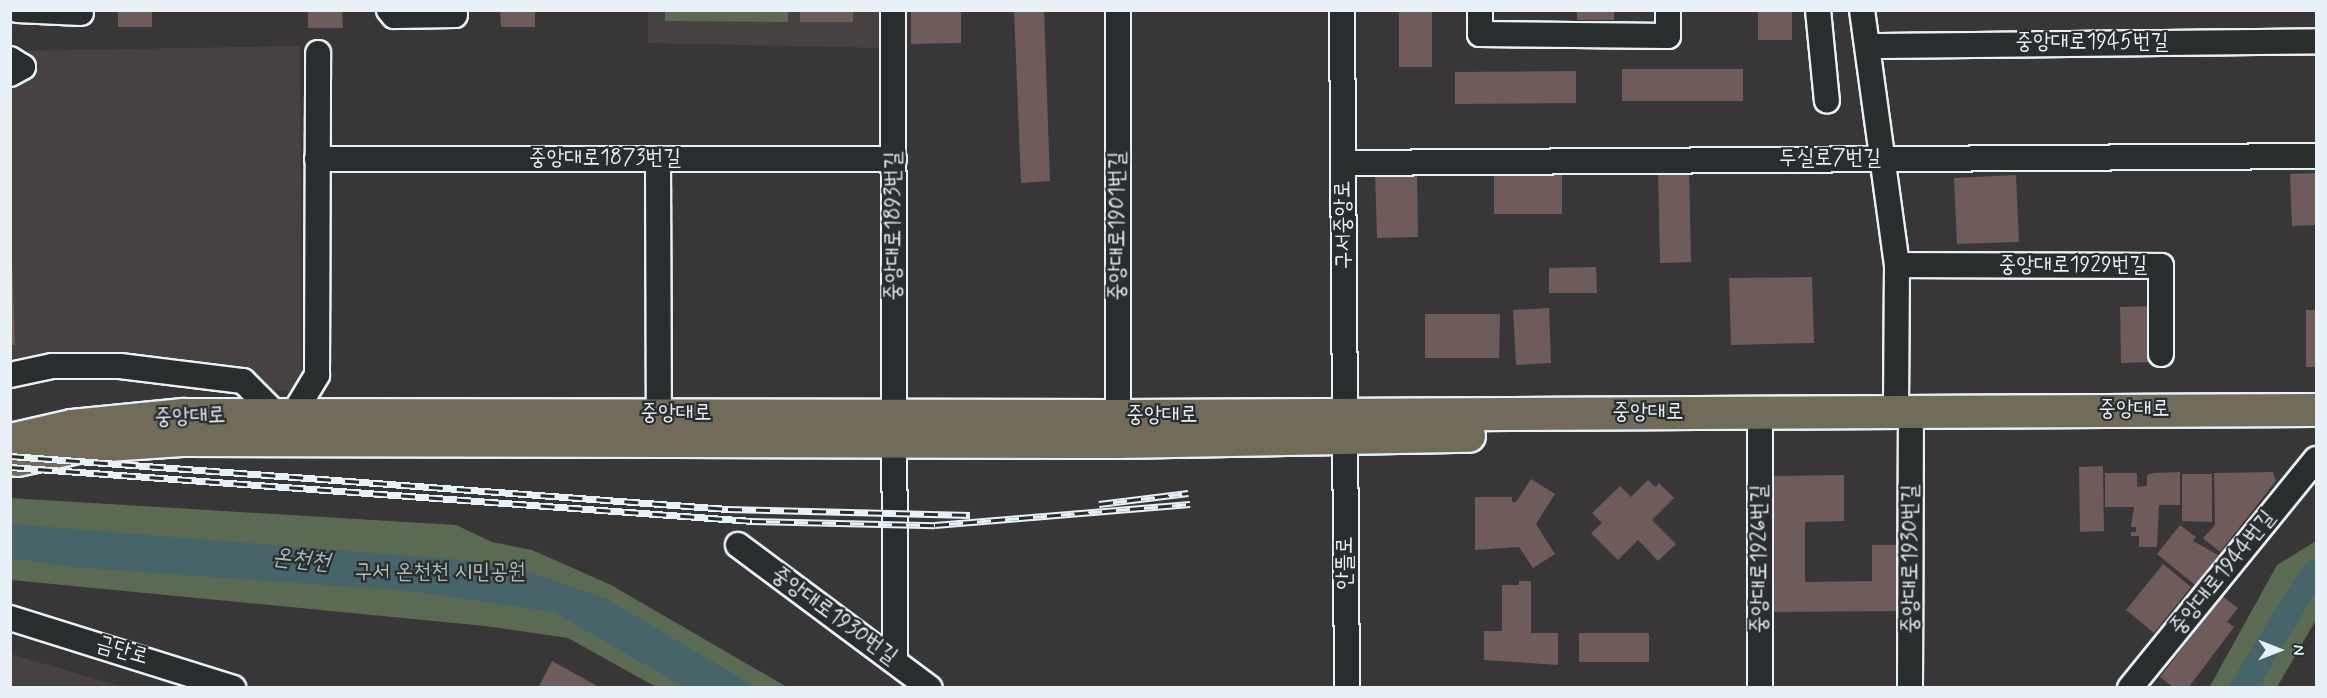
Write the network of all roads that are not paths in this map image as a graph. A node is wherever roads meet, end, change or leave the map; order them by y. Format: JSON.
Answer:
{"nodes":[{"id":1,"x":17,"y":10,"type":"edge"},
{"id":2,"x":389,"y":10,"type":"edge"},
{"id":3,"x":893,"y":10,"type":"edge"},
{"id":4,"x":1118,"y":10,"type":"edge"},
{"id":5,"x":1342,"y":10,"type":"edge"},
{"id":6,"x":1480,"y":10,"type":"edge"},
{"id":7,"x":1668,"y":10,"type":"edge"},
{"id":8,"x":1818,"y":10,"type":"edge"},
{"id":9,"x":1862,"y":10,"type":"edge"},
{"id":10,"x":81,"y":13,"type":"dead end"},
{"id":11,"x":455,"y":15,"type":"dead end"},
{"id":12,"x":2316,"y":41,"type":"edge"},
{"id":13,"x":1868,"y":46,"type":"junction"},
{"id":14,"x":318,"y":53,"type":"dead end"},
{"id":15,"x":10,"y":59,"type":"edge"},
{"id":16,"x":10,"y":74,"type":"edge"},
{"id":17,"x":1827,"y":101,"type":"dead end"},
{"id":18,"x":2316,"y":156,"type":"edge"},
{"id":19,"x":317,"y":159,"type":"junction"},
{"id":20,"x":658,"y":159,"type":"junction"},
{"id":21,"x":894,"y":159,"type":"junction"},
{"id":22,"x":1884,"y":159,"type":"junction"},
{"id":23,"x":1343,"y":163,"type":"junction"},
{"id":24,"x":1897,"y":265,"type":"junction"},
{"id":25,"x":2162,"y":354,"type":"dead end"},
{"id":26,"x":10,"y":375,"type":"edge"},
{"id":27,"x":2316,"y":410,"type":"edge"},
{"id":28,"x":659,"y":414,"type":"junction"},
{"id":29,"x":285,"y":415,"type":"junction"},
{"id":30,"x":1903,"y":420,"type":"junction"},
{"id":31,"x":1346,"y":427,"type":"junction"},
{"id":32,"x":896,"y":428,"type":"junction"},
{"id":33,"x":2316,"y":428,"type":"edge"},
{"id":34,"x":1118,"y":429,"type":"junction"},
{"id":35,"x":1760,"y":430,"type":"junction"},
{"id":36,"x":10,"y":440,"type":"edge"},
{"id":37,"x":2316,"y":459,"type":"edge"},
{"id":38,"x":10,"y":462,"type":"edge"},
{"id":39,"x":738,"y":545,"type":"dead end"},
{"id":40,"x":10,"y":618,"type":"edge"},
{"id":41,"x":895,"y":660,"type":"junction"},
{"id":42,"x":233,"y":687,"type":"edge"},
{"id":43,"x":930,"y":687,"type":"edge"},
{"id":44,"x":1347,"y":687,"type":"edge"},
{"id":45,"x":1760,"y":687,"type":"edge"},
{"id":46,"x":1910,"y":687,"type":"edge"},
{"id":47,"x":2130,"y":687,"type":"edge"}],
"edges":[{"from":1,"to":10,"type":"street"},
{"from":2,"to":11,"type":"street"},
{"from":3,"to":21,"type":"street","name":"중앙대로1893번길"},
{"from":4,"to":34,"type":"street","name":"중앙대로1901번길"},
{"from":5,"to":23,"type":"street","name":"구서중앙로"},
{"from":6,"to":7,"type":"street"},
{"from":8,"to":17,"type":"street"},
{"from":9,"to":13,"type":"street"},
{"from":12,"to":13,"type":"street","name":"중앙대로1945번길"},
{"from":13,"to":22,"type":"street"},
{"from":14,"to":19,"type":"street"},
{"from":15,"to":16,"type":"street"},
{"from":18,"to":22,"type":"street","name":"두실로7번길"},
{"from":19,"to":20,"type":"street","name":"중앙대로1873번길"},
{"from":19,"to":29,"type":"street"},
{"from":20,"to":21,"type":"street","name":"중앙대로1873번길"},
{"from":20,"to":28,"type":"street"},
{"from":21,"to":32,"type":"street","name":"중앙대로1893번길"},
{"from":22,"to":23,"type":"street","name":"두실로7번길"},
{"from":22,"to":24,"type":"street"},
{"from":23,"to":31,"type":"street","name":"구서중앙로"},
{"from":24,"to":25,"type":"street","name":"중앙대로1929번길"},
{"from":24,"to":30,"type":"street"},
{"from":26,"to":29,"type":"street"},
{"from":27,"to":30,"type":"main road","name":"중앙대로"},
{"from":28,"to":29,"type":"main road","name":"중앙대로"},
{"from":28,"to":32,"type":"main road","name":"중앙대로"},
{"from":29,"to":36,"type":"main road","name":"중앙대로"},
{"from":30,"to":31,"type":"main road","name":"중앙대로"},
{"from":30,"to":33,"type":"main road","name":"중앙대로"},
{"from":30,"to":35,"type":"main road","name":"중앙대로"},
{"from":30,"to":46,"type":"street","name":"중앙대로1930번길"},
{"from":31,"to":34,"type":"main road","name":"중앙대로"},
{"from":31,"to":35,"type":"main road","name":"중앙대로"},
{"from":31,"to":44,"type":"street","name":"안뜰로"},
{"from":32,"to":34,"type":"main road","name":"중앙대로"},
{"from":32,"to":38,"type":"main road","name":"중앙대로"},
{"from":32,"to":41,"type":"street","name":"중앙대로1893번길"},
{"from":35,"to":45,"type":"street","name":"중앙대로1926번길"},
{"from":37,"to":47,"type":"street","name":"중앙대로1944번길"},
{"from":39,"to":41,"type":"street","name":"중앙대로1930번길"},
{"from":40,"to":42,"type":"street","name":"금단로"},
{"from":41,"to":43,"type":"street","name":"중앙대로1930번길"}]}
